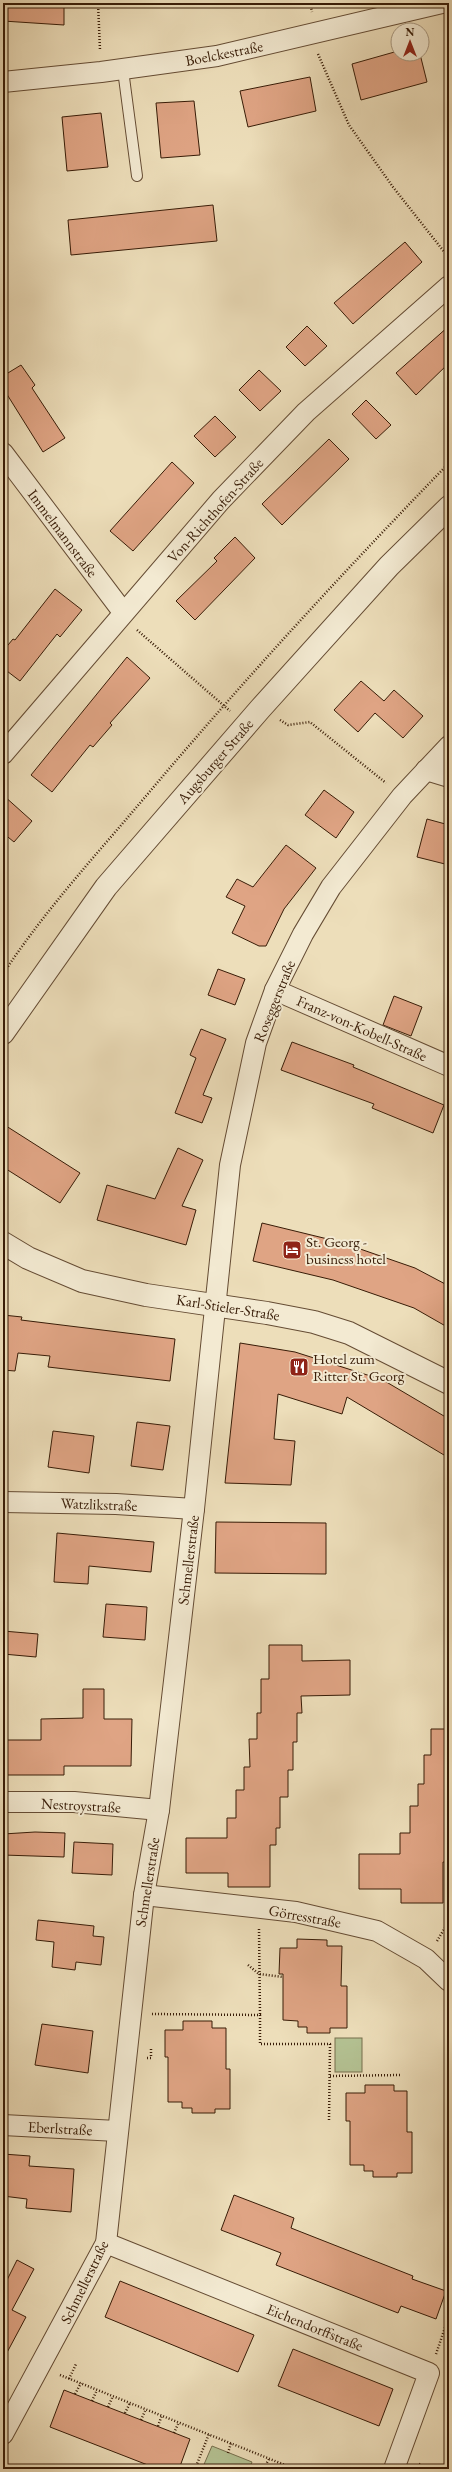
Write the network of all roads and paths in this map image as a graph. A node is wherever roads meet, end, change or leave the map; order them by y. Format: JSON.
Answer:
{"nodes":[{"id":1,"x":98,"y":3,"type":"edge"},
{"id":2,"x":442,"y":3,"type":"edge"},
{"id":3,"x":315,"y":35,"type":"junction"},
{"id":4,"x":123,"y":70,"type":"junction"},
{"id":5,"x":101,"y":72,"type":"junction"},
{"id":6,"x":3,"y":82,"type":"edge"},
{"id":7,"x":137,"y":176,"type":"dead end"},
{"id":8,"x":449,"y":258,"type":"edge"},
{"id":9,"x":449,"y":286,"type":"edge"},
{"id":10,"x":3,"y":454,"type":"edge"},
{"id":11,"x":449,"y":463,"type":"edge"},
{"id":12,"x":449,"y":507,"type":"edge"},
{"id":13,"x":123,"y":612,"type":"junction"},
{"id":14,"x":224,"y":705,"type":"junction"},
{"id":15,"x":260,"y":709,"type":"junction"},
{"id":16,"x":246,"y":727,"type":"junction"},
{"id":17,"x":449,"y":746,"type":"edge"},
{"id":18,"x":3,"y":754,"type":"edge"},
{"id":19,"x":426,"y":770,"type":"junction"},
{"id":20,"x":449,"y":777,"type":"edge"},
{"id":21,"x":402,"y":796,"type":"junction"},
{"id":22,"x":3,"y":974,"type":"edge"},
{"id":23,"x":275,"y":990,"type":"junction"},
{"id":24,"x":3,"y":1033,"type":"edge"},
{"id":25,"x":449,"y":1066,"type":"edge"},
{"id":26,"x":3,"y":1243,"type":"edge"},
{"id":27,"x":215,"y":1305,"type":"junction"},
{"id":28,"x":449,"y":1383,"type":"edge"},
{"id":29,"x":3,"y":1502,"type":"edge"},
{"id":30,"x":194,"y":1509,"type":"junction"},
{"id":31,"x":3,"y":1802,"type":"edge"},
{"id":32,"x":159,"y":1810,"type":"junction"},
{"id":33,"x":144,"y":1895,"type":"junction"},
{"id":34,"x":259,"y":1908,"type":"junction"},
{"id":35,"x":248,"y":1965,"type":"dead end"},
{"id":36,"x":259,"y":1974,"type":"junction"},
{"id":37,"x":283,"y":1977,"type":"dead end"},
{"id":38,"x":449,"y":1982,"type":"edge"},
{"id":39,"x":260,"y":2015,"type":"junction"},
{"id":40,"x":152,"y":2021,"type":"dead end"},
{"id":41,"x":151,"y":2043,"type":"dead end"},
{"id":42,"x":125,"y":2057,"type":"junction"},
{"id":43,"x":401,"y":2075,"type":"dead end"},
{"id":44,"x":330,"y":2076,"type":"junction"},
{"id":45,"x":329,"y":2120,"type":"dead end"},
{"id":46,"x":3,"y":2125,"type":"edge"},
{"id":47,"x":118,"y":2131,"type":"junction"},
{"id":48,"x":106,"y":2243,"type":"junction"},
{"id":49,"x":449,"y":2316,"type":"edge"},
{"id":50,"x":76,"y":2364,"type":"dead end"},
{"id":51,"x":41,"y":2367,"type":"junction"},
{"id":52,"x":429,"y":2373,"type":"junction"},
{"id":53,"x":69,"y":2378,"type":"junction"},
{"id":54,"x":81,"y":2383,"type":"junction"},
{"id":55,"x":97,"y":2390,"type":"junction"},
{"id":56,"x":75,"y":2394,"type":"dead end"},
{"id":57,"x":113,"y":2396,"type":"junction"},
{"id":58,"x":92,"y":2401,"type":"dead end"},
{"id":59,"x":130,"y":2403,"type":"junction"},
{"id":60,"x":108,"y":2407,"type":"dead end"},
{"id":61,"x":146,"y":2409,"type":"junction"},
{"id":62,"x":125,"y":2414,"type":"dead end"},
{"id":63,"x":162,"y":2415,"type":"junction"},
{"id":64,"x":141,"y":2420,"type":"dead end"},
{"id":65,"x":179,"y":2422,"type":"junction"},
{"id":66,"x":158,"y":2426,"type":"dead end"},
{"id":67,"x":174,"y":2432,"type":"dead end"},
{"id":68,"x":3,"y":2434,"type":"edge"},
{"id":69,"x":208,"y":2434,"type":"junction"},
{"id":70,"x":231,"y":2443,"type":"junction"},
{"id":71,"x":228,"y":2453,"type":"dead end"},
{"id":72,"x":269,"y":2459,"type":"junction"},
{"id":73,"x":3,"y":2463,"type":"edge"},
{"id":74,"x":264,"y":2468,"type":"dead end"},
{"id":75,"x":288,"y":2468,"type":"edge"},
{"id":76,"x":19,"y":2469,"type":"edge"},
{"id":77,"x":195,"y":2469,"type":"edge"},
{"id":78,"x":295,"y":2469,"type":"edge"},
{"id":79,"x":394,"y":2469,"type":"edge"}],
"edges":[{"from":1,"to":5,"type":"path"},
{"from":2,"to":3,"type":"street","name":"Boelckestraße"},
{"from":3,"to":4,"type":"street","name":"Boelckestraße"},
{"from":3,"to":8,"type":"path"},
{"from":4,"to":5,"type":"street","name":"Boelckestraße"},
{"from":4,"to":7,"type":"lane"},
{"from":5,"to":6,"type":"street","name":"Boelckestraße"},
{"from":9,"to":13,"type":"street","name":"Von-Richthofen-Straße"},
{"from":10,"to":13,"type":"street","name":"Immelmannstraße"},
{"from":11,"to":14,"type":"path"},
{"from":12,"to":15,"type":"street","name":"Augsburger Straße"},
{"from":13,"to":14,"type":"path"},
{"from":13,"to":18,"type":"street","name":"Von-Richthofen-Straße"},
{"from":14,"to":16,"type":"path"},
{"from":14,"to":22,"type":"path"},
{"from":15,"to":16,"type":"street","name":"Augsburger Straße"},
{"from":15,"to":21,"type":"path"},
{"from":16,"to":24,"type":"street","name":"Augsburger Straße"},
{"from":17,"to":19,"type":"street","name":"Roseggerstraße"},
{"from":19,"to":20,"type":"street"},
{"from":19,"to":21,"type":"street","name":"Roseggerstraße"},
{"from":21,"to":23,"type":"street","name":"Roseggerstraße"},
{"from":23,"to":25,"type":"street","name":"Franz-von-Kobell-Straße"},
{"from":23,"to":27,"type":"street","name":"Roseggerstraße"},
{"from":26,"to":27,"type":"street","name":"Karl-Stieler-Straße"},
{"from":27,"to":28,"type":"street","name":"Karl-Stieler-Straße"},
{"from":27,"to":30,"type":"street","name":"Schmellerstraße"},
{"from":29,"to":30,"type":"street","name":"Watzlikstraße"},
{"from":30,"to":32,"type":"street","name":"Schmellerstraße"},
{"from":31,"to":32,"type":"street","name":"Nestroystraße"},
{"from":32,"to":33,"type":"street","name":"Schmellerstraße"},
{"from":33,"to":34,"type":"street","name":"Görresstraße"},
{"from":33,"to":42,"type":"street","name":"Schmellerstraße"},
{"from":34,"to":36,"type":"path"},
{"from":34,"to":38,"type":"street","name":"Görresstraße"},
{"from":35,"to":36,"type":"path"},
{"from":36,"to":37,"type":"path"},
{"from":36,"to":39,"type":"path"},
{"from":39,"to":40,"type":"path"},
{"from":39,"to":44,"type":"path"},
{"from":41,"to":42,"type":"path"},
{"from":42,"to":47,"type":"street","name":"Schmellerstraße"},
{"from":43,"to":44,"type":"path"},
{"from":44,"to":45,"type":"path"},
{"from":46,"to":47,"type":"street","name":"Eberlstraße"},
{"from":47,"to":48,"type":"street","name":"Schmellerstraße"},
{"from":48,"to":51,"type":"street","name":"Schmellerstraße"},
{"from":48,"to":52,"type":"street","name":"Eichendorffstraße"},
{"from":49,"to":52,"type":"path"},
{"from":50,"to":53,"type":"path"},
{"from":51,"to":53,"type":"path"},
{"from":51,"to":68,"type":"street","name":"Schmellerstraße"},
{"from":52,"to":79,"type":"street"},
{"from":53,"to":54,"type":"path"},
{"from":54,"to":55,"type":"path"},
{"from":54,"to":56,"type":"path"},
{"from":55,"to":57,"type":"path"},
{"from":55,"to":58,"type":"path"},
{"from":57,"to":59,"type":"path"},
{"from":57,"to":60,"type":"path"},
{"from":59,"to":61,"type":"path"},
{"from":59,"to":62,"type":"path"},
{"from":61,"to":63,"type":"path"},
{"from":61,"to":64,"type":"path"},
{"from":63,"to":65,"type":"path"},
{"from":63,"to":66,"type":"path"},
{"from":65,"to":67,"type":"path"},
{"from":65,"to":69,"type":"path"},
{"from":69,"to":70,"type":"path"},
{"from":69,"to":77,"type":"path"},
{"from":70,"to":71,"type":"path"},
{"from":70,"to":72,"type":"path"},
{"from":72,"to":74,"type":"path"},
{"from":72,"to":75,"type":"path"},
{"from":73,"to":76,"type":"path"},
{"from":75,"to":78,"type":"path"}]}
